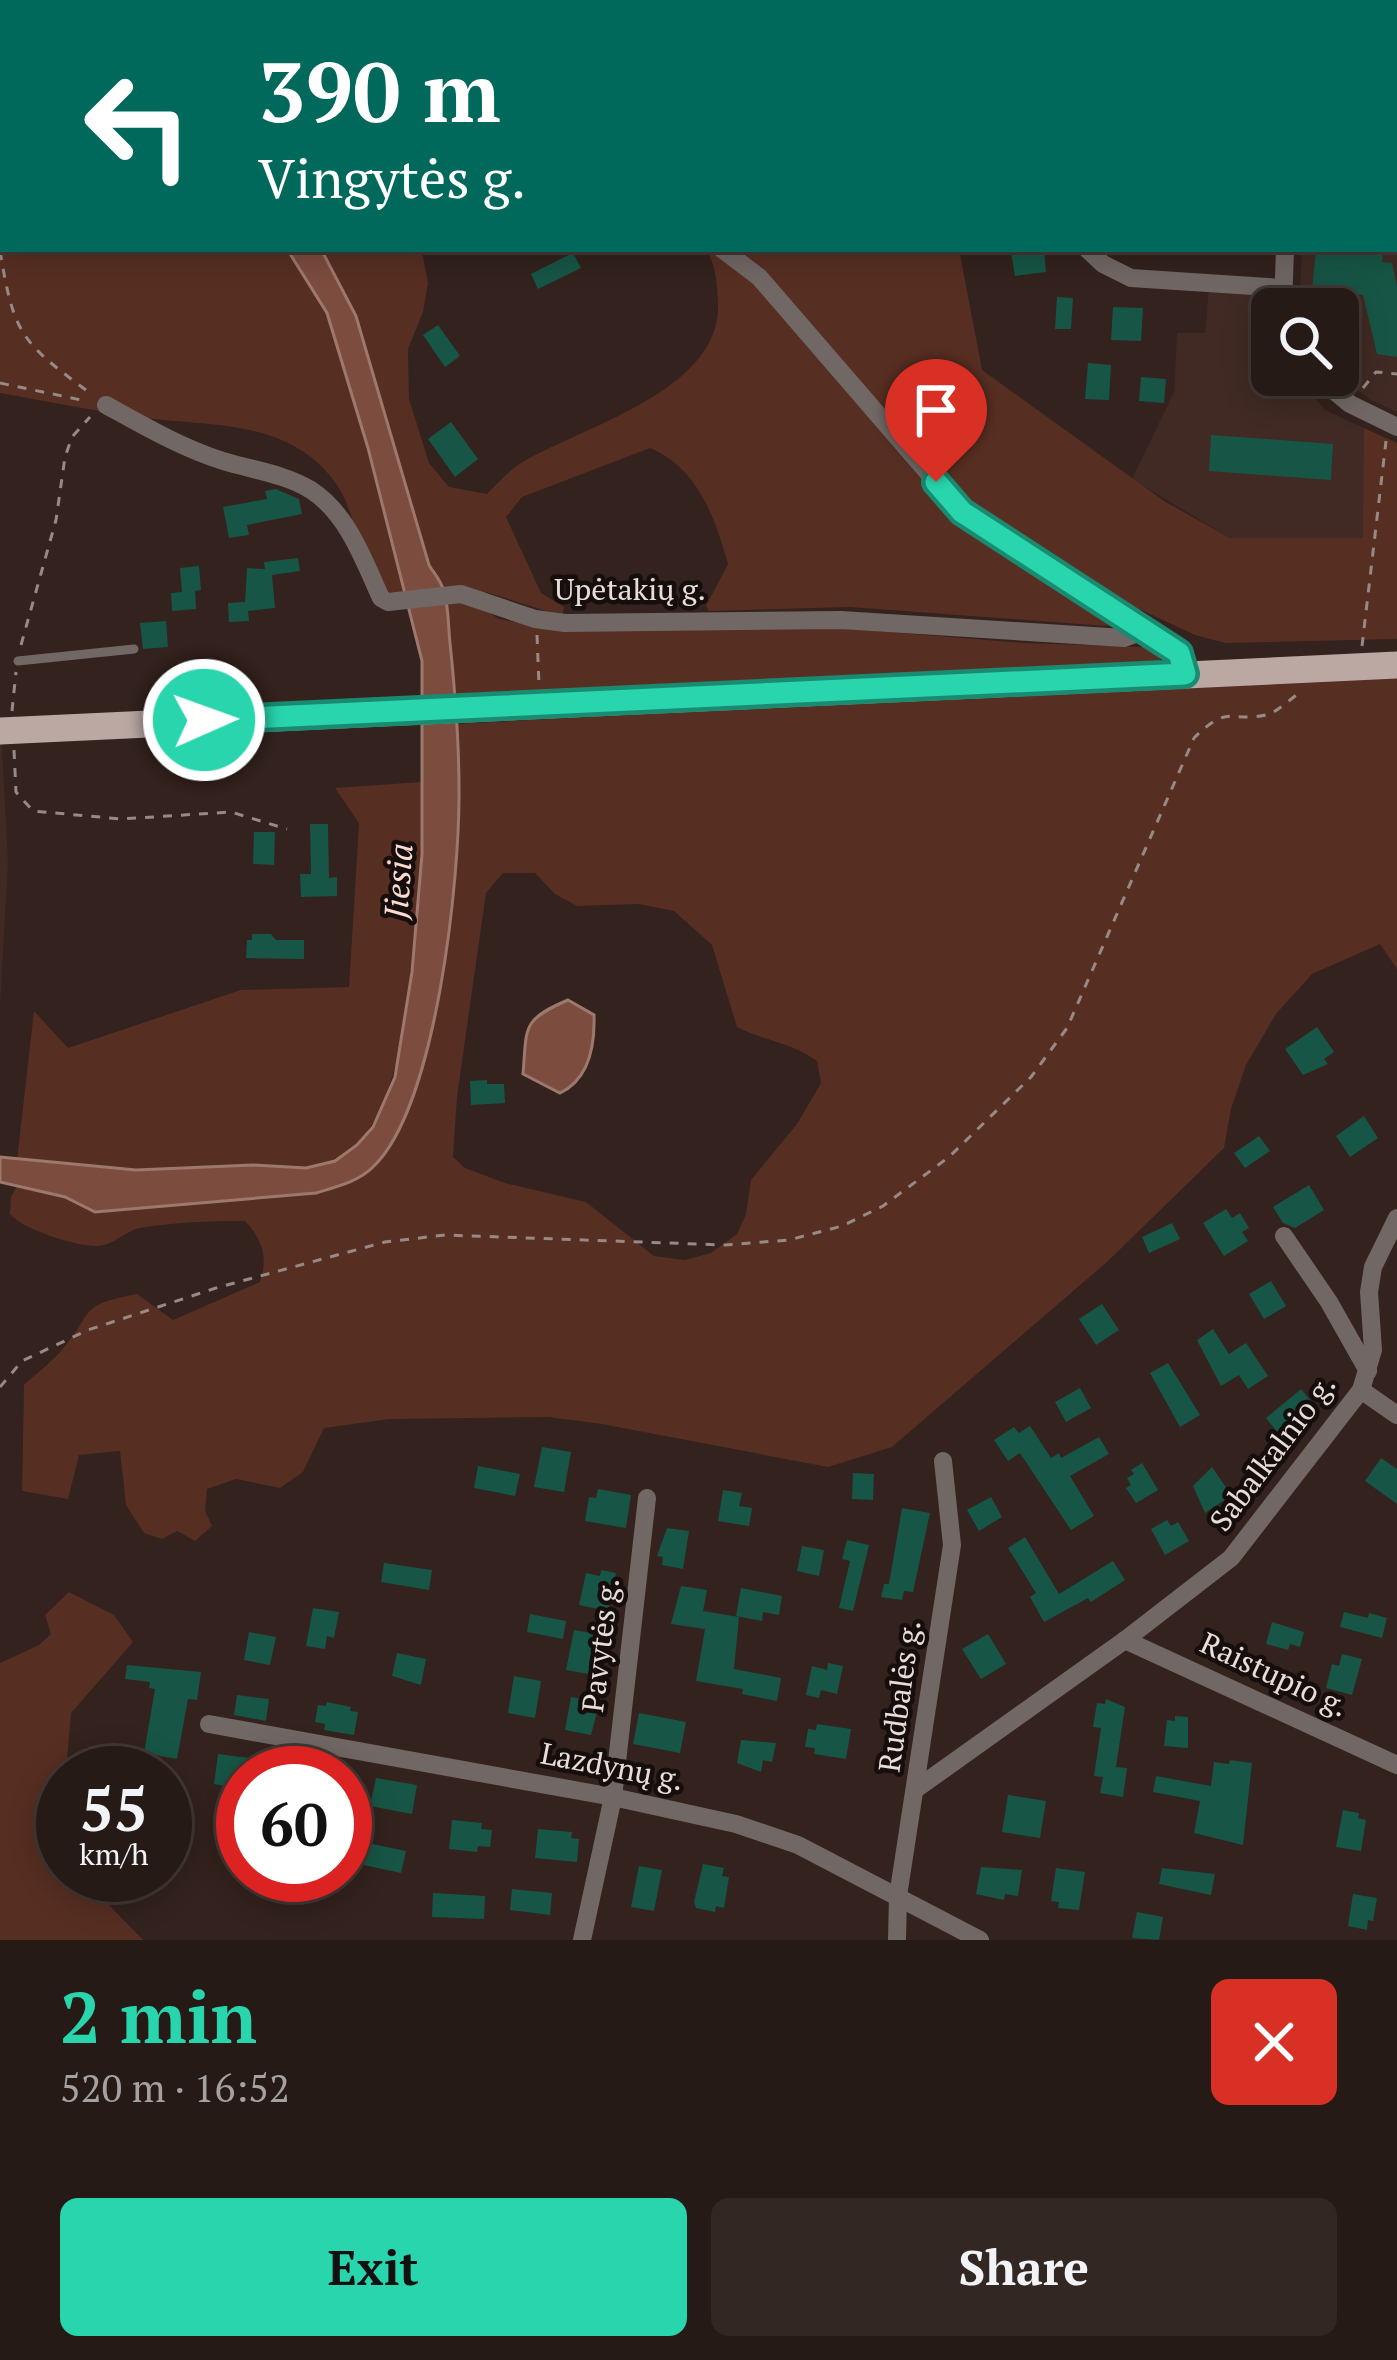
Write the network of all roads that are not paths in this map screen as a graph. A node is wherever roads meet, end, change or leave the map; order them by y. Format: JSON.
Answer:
{"nodes":[{"id":1,"x":726,"y":252,"type":"edge"},
{"id":2,"x":1090,"y":252,"type":"edge"},
{"id":3,"x":1285,"y":252,"type":"edge"},
{"id":4,"x":1282,"y":288,"type":"joint"},
{"id":5,"x":1340,"y":396,"type":"edge"},
{"id":6,"x":106,"y":405,"type":"road end"},
{"id":7,"x":1392,"y":430,"type":"edge"},
{"id":8,"x":1146,"y":630,"type":"junction"},
{"id":9,"x":134,"y":649,"type":"dead end"},
{"id":10,"x":18,"y":661,"type":"road end"},
{"id":11,"x":1397,"y":665,"type":"edge"},
{"id":12,"x":1185,"y":674,"type":"junction"},
{"id":13,"x":9,"y":736,"type":"edge"},
{"id":14,"x":1397,"y":1218,"type":"edge"},
{"id":15,"x":1284,"y":1235,"type":"dead end"},
{"id":16,"x":1365,"y":1380,"type":"junction"},
{"id":17,"x":1397,"y":1415,"type":"edge"},
{"id":18,"x":944,"y":1461,"type":"dead end"},
{"id":19,"x":647,"y":1498,"type":"dead end"},
{"id":20,"x":1125,"y":1640,"type":"junction"},
{"id":21,"x":208,"y":1724,"type":"dead end"},
{"id":22,"x":1397,"y":1765,"type":"edge"},
{"id":23,"x":916,"y":1789,"type":"junction"},
{"id":24,"x":613,"y":1797,"type":"junction"},
{"id":25,"x":898,"y":1896,"type":"junction"},
{"id":26,"x":582,"y":1940,"type":"edge"},
{"id":27,"x":897,"y":1940,"type":"edge"},
{"id":28,"x":980,"y":1940,"type":"edge"}],
"edges":[{"from":1,"to":8,"type":"street"},
{"from":2,"to":4,"type":"street"},
{"from":3,"to":4,"type":"street"},
{"from":5,"to":7,"type":"street"},
{"from":6,"to":8,"type":"street","name":"Upėtakių g."},
{"from":8,"to":12,"type":"street"},
{"from":9,"to":10,"type":"lane"},
{"from":11,"to":12,"type":"main road"},
{"from":12,"to":13,"type":"main road"},
{"from":14,"to":16,"type":"street","name":"Sabalkalnio g."},
{"from":15,"to":16,"type":"street"},
{"from":16,"to":17,"type":"street"},
{"from":16,"to":20,"type":"street","name":"Sabalkalnio g."},
{"from":18,"to":23,"type":"street","name":"Rudbalės g."},
{"from":19,"to":24,"type":"street","name":"Pavytės g."},
{"from":20,"to":22,"type":"street","name":"Raistupio g."},
{"from":20,"to":23,"type":"street","name":"Sabalkalnio g."},
{"from":21,"to":24,"type":"street","name":"Lazdynų g."},
{"from":23,"to":25,"type":"street","name":"Rudbalės g."},
{"from":24,"to":25,"type":"street","name":"Lazdynų g."},
{"from":24,"to":26,"type":"street","name":"Pavytės g."},
{"from":25,"to":27,"type":"street","name":"Rudbalės g."},
{"from":25,"to":28,"type":"street","name":"Lazdynų g."}]}
